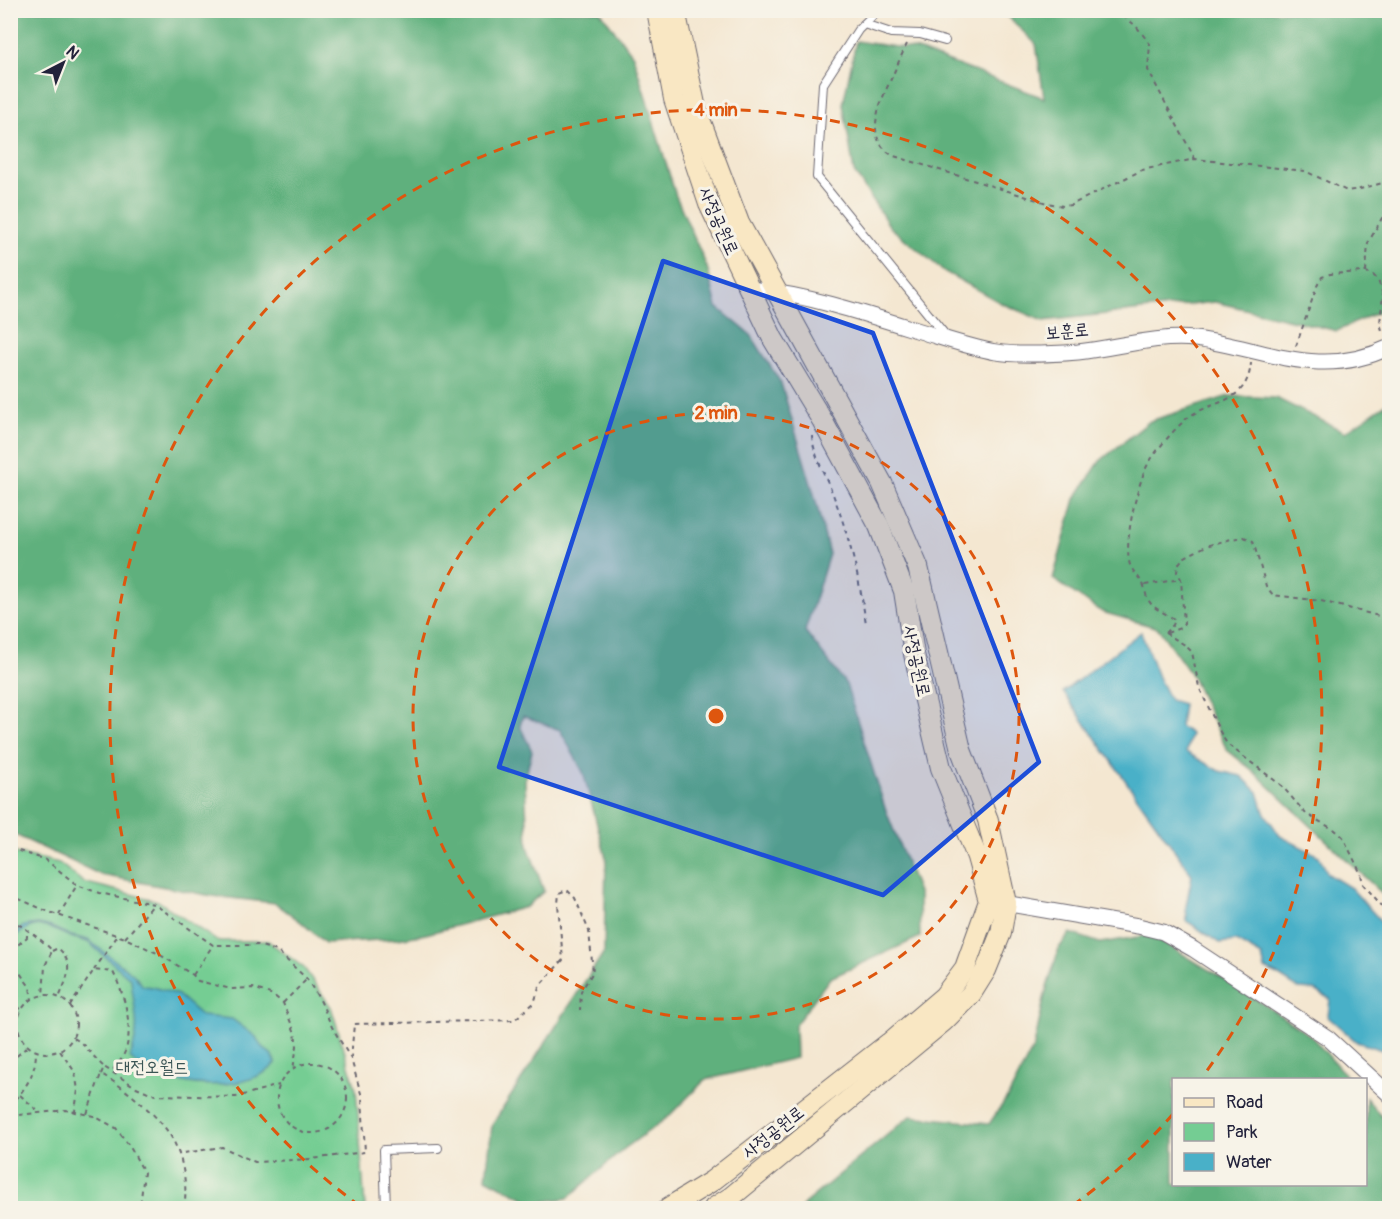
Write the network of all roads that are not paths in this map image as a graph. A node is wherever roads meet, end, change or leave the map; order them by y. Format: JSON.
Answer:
{"nodes":[{"id":1,"x":657,"y":10,"type":"edge"},
{"id":2,"x":675,"y":10,"type":"edge"},
{"id":3,"x":878,"y":10,"type":"edge"},
{"id":4,"x":864,"y":24,"type":"junction"},
{"id":5,"x":945,"y":42,"type":"dead end"},
{"id":6,"x":750,"y":289,"type":"junction"},
{"id":7,"x":777,"y":292,"type":"junction"},
{"id":8,"x":949,"y":340,"type":"junction"},
{"id":9,"x":1389,"y":347,"type":"edge"},
{"id":10,"x":998,"y":902,"type":"junction"},
{"id":11,"x":1389,"y":1095,"type":"edge"},
{"id":12,"x":438,"y":1148,"type":"dead end"},
{"id":13,"x":386,"y":1209,"type":"edge"},
{"id":14,"x":668,"y":1209,"type":"edge"},
{"id":15,"x":714,"y":1209,"type":"edge"}],
"edges":[{"from":1,"to":6,"type":"main road","name":"사정공원로"},
{"from":2,"to":7,"type":"main road","name":"사정공원로"},
{"from":3,"to":4,"type":"lane"},
{"from":4,"to":5,"type":"lane"},
{"from":4,"to":8,"type":"lane"},
{"from":6,"to":7,"type":"street","name":"보훈로"},
{"from":6,"to":10,"type":"main road","name":"사정공원로"},
{"from":7,"to":8,"type":"street","name":"보훈로"},
{"from":7,"to":10,"type":"main road","name":"사정공원로"},
{"from":8,"to":9,"type":"street","name":"보훈로"},
{"from":10,"to":11,"type":"street"},
{"from":10,"to":14,"type":"main road","name":"사정공원로"},
{"from":10,"to":15,"type":"main road","name":"사정공원로"},
{"from":12,"to":13,"type":"lane"}]}
